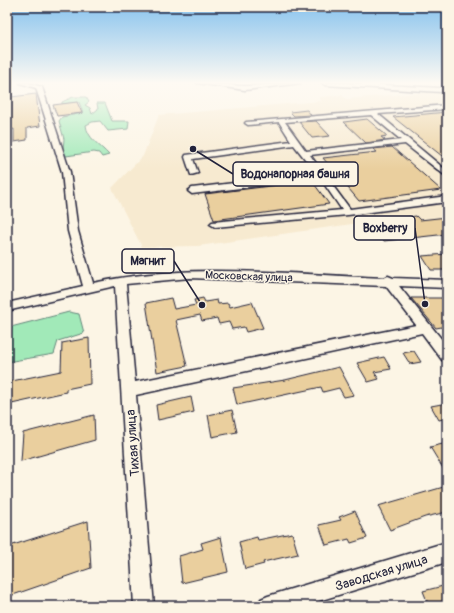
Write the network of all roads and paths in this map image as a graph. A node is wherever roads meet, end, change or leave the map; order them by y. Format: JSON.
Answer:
{"nodes":[{"id":1,"x":47,"y":112,"type":"edge"},
{"id":2,"x":389,"y":112,"type":"edge"},
{"id":3,"x":372,"y":113,"type":"junction"},
{"id":4,"x":282,"y":122,"type":"junction"},
{"id":5,"x":248,"y":123,"type":"dead end"},
{"id":6,"x":407,"y":142,"type":"junction"},
{"id":7,"x":296,"y":143,"type":"junction"},
{"id":8,"x":304,"y":153,"type":"junction"},
{"id":9,"x":194,"y":173,"type":"dead end"},
{"id":10,"x":322,"y":175,"type":"junction"},
{"id":11,"x":447,"y":175,"type":"edge"},
{"id":12,"x":192,"y":191,"type":"dead end"},
{"id":13,"x":447,"y":199,"type":"edge"},
{"id":14,"x":348,"y":212,"type":"junction"},
{"id":15,"x":215,"y":224,"type":"dead end"},
{"id":16,"x":388,"y":280,"type":"junction"},
{"id":17,"x":120,"y":281,"type":"junction"},
{"id":18,"x":447,"y":284,"type":"edge"},
{"id":19,"x":89,"y":288,"type":"junction"},
{"id":20,"x":7,"y":308,"type":"edge"},
{"id":21,"x":425,"y":328,"type":"junction"},
{"id":22,"x":447,"y":356,"type":"edge"},
{"id":23,"x":128,"y":390,"type":"junction"},
{"id":24,"x":447,"y":552,"type":"edge"},
{"id":25,"x":144,"y":606,"type":"edge"},
{"id":26,"x":268,"y":606,"type":"edge"}],
"edges":[{"from":1,"to":19,"type":"street"},
{"from":2,"to":3,"type":"street"},
{"from":3,"to":4,"type":"street"},
{"from":3,"to":6,"type":"street"},
{"from":4,"to":5,"type":"street"},
{"from":4,"to":7,"type":"street"},
{"from":6,"to":8,"type":"street"},
{"from":6,"to":11,"type":"street"},
{"from":7,"to":8,"type":"street"},
{"from":7,"to":9,"type":"street"},
{"from":8,"to":10,"type":"street"},
{"from":10,"to":12,"type":"street"},
{"from":10,"to":14,"type":"street"},
{"from":13,"to":14,"type":"street"},
{"from":14,"to":15,"type":"street"},
{"from":16,"to":17,"type":"street","name":"Московская улица"},
{"from":16,"to":18,"type":"street","name":"Московская улица"},
{"from":16,"to":21,"type":"street"},
{"from":17,"to":19,"type":"street","name":"Московская улица"},
{"from":17,"to":23,"type":"street","name":"Тихая улица"},
{"from":19,"to":20,"type":"street","name":"Московская улица"},
{"from":21,"to":22,"type":"street"},
{"from":21,"to":23,"type":"street"},
{"from":23,"to":25,"type":"street","name":"Тихая улица"},
{"from":24,"to":26,"type":"street","name":"Заводская улица"}]}
